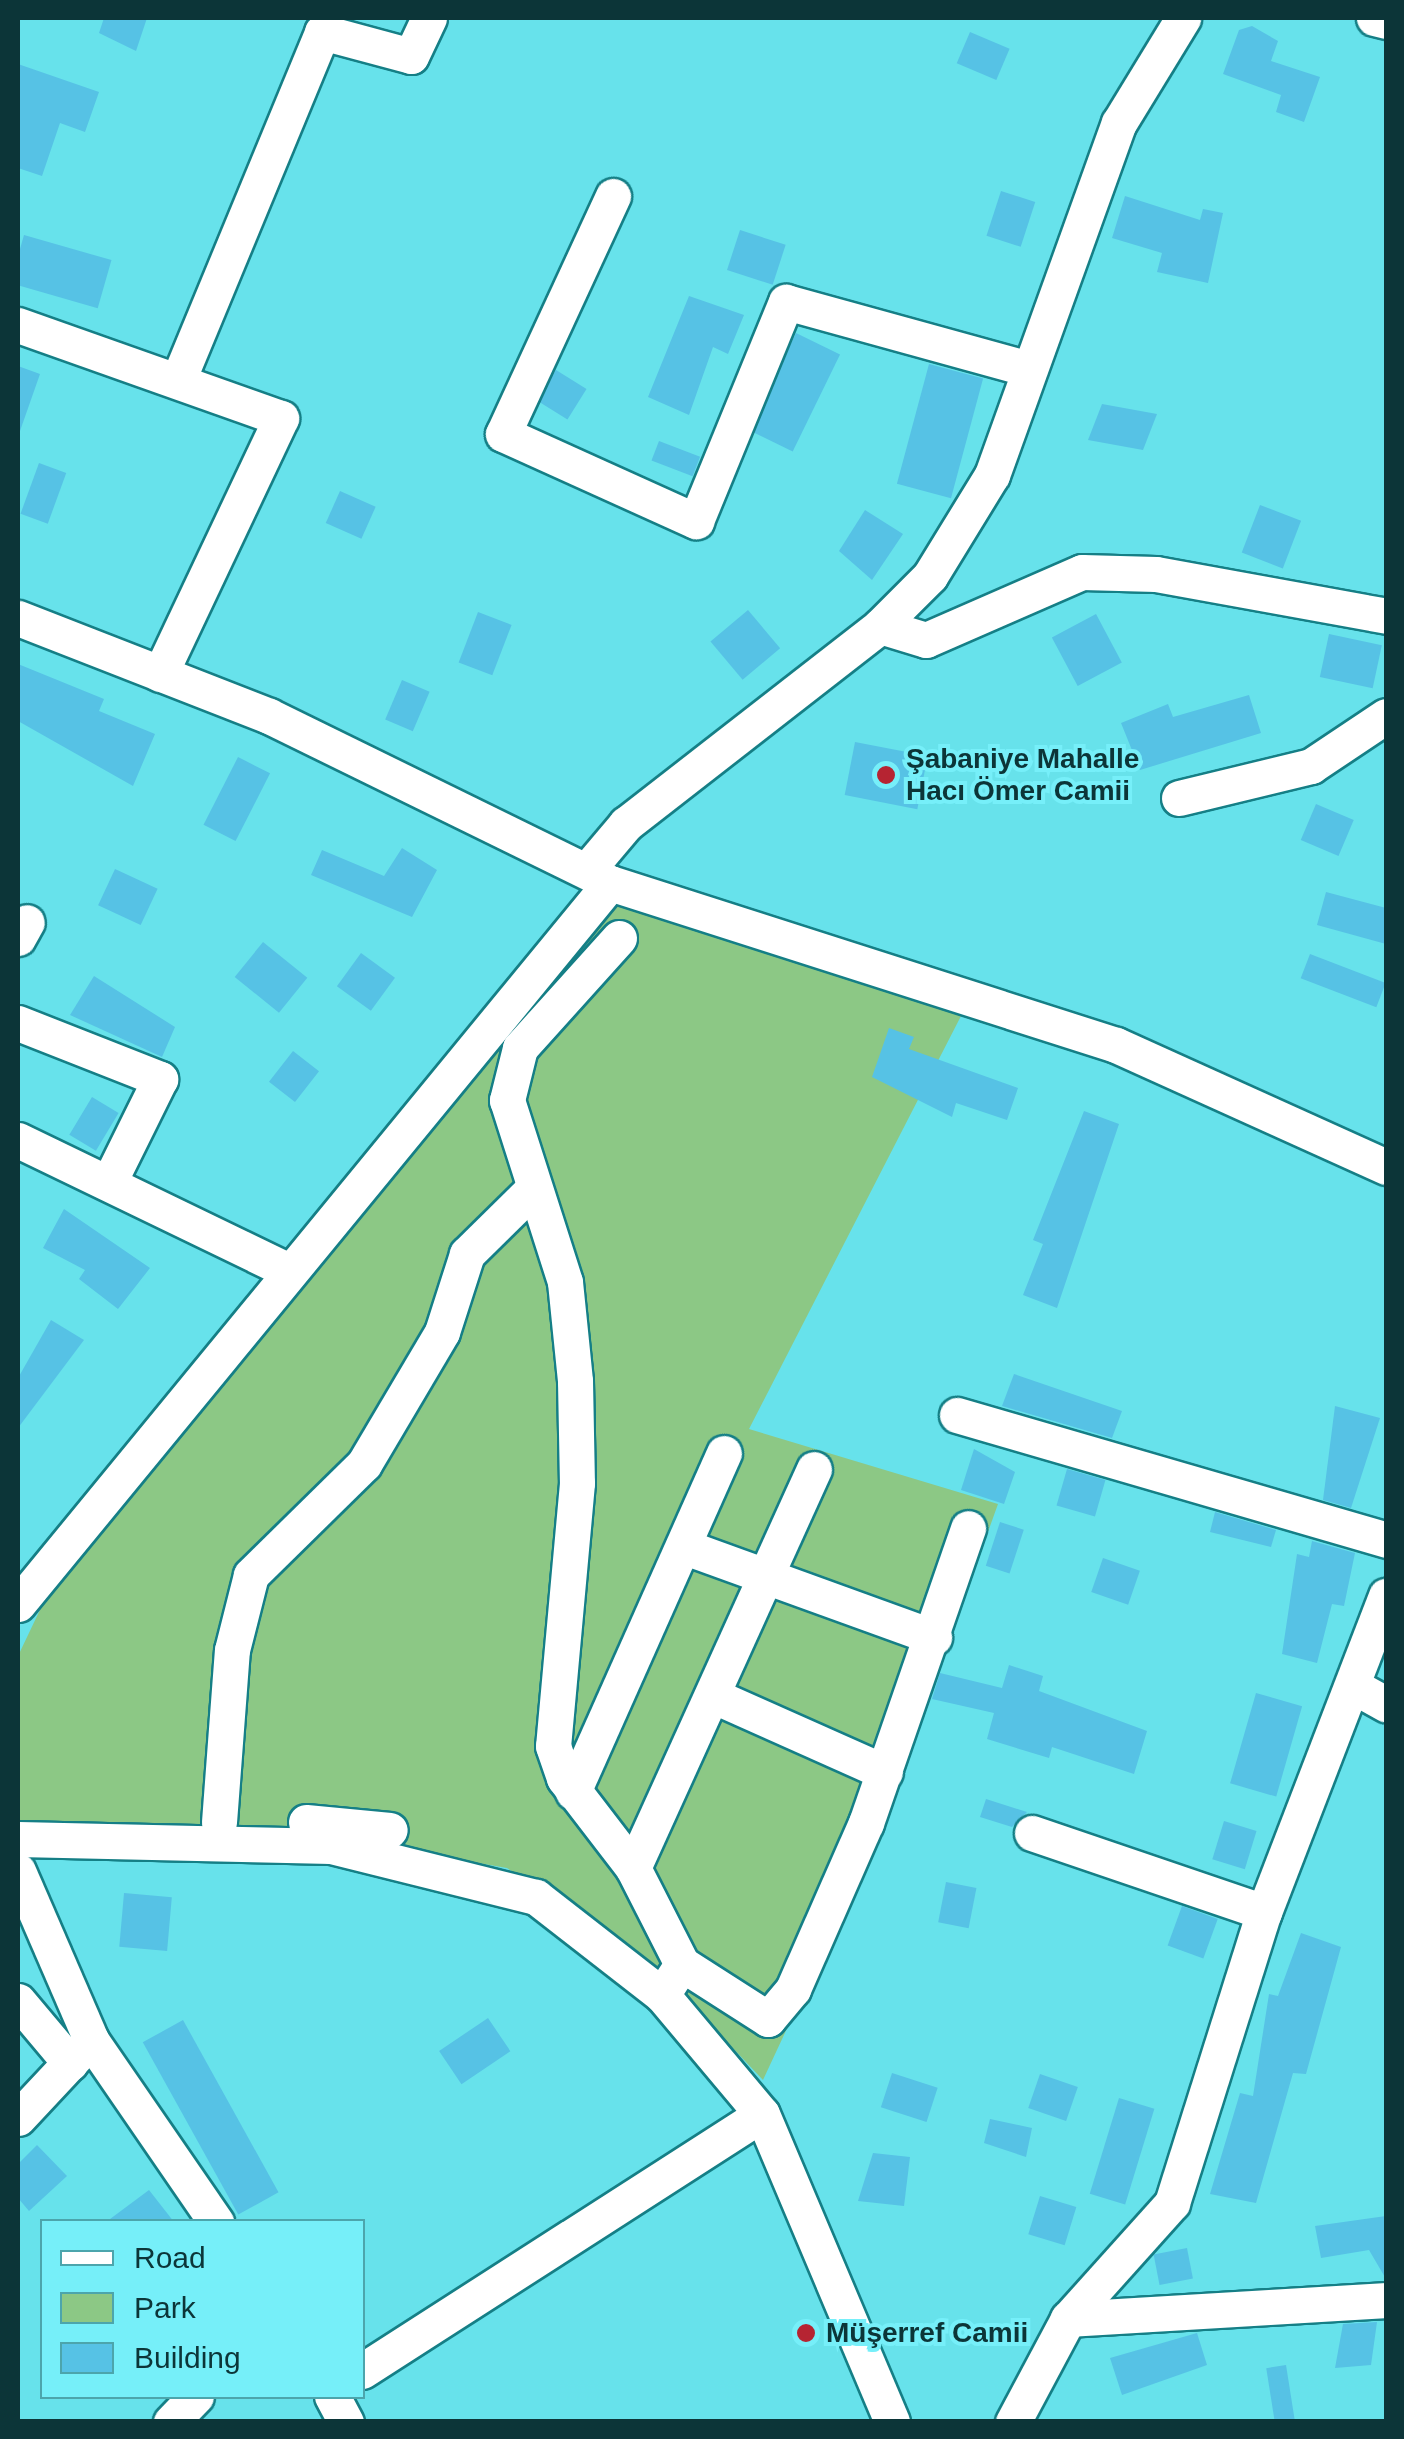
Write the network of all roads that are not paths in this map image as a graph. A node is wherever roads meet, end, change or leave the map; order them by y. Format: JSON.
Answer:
{"nodes":[{"id":1,"x":429,"y":18,"type":"edge"},
{"id":2,"x":1183,"y":18,"type":"edge"},
{"id":3,"x":1374,"y":18,"type":"edge"},
{"id":4,"x":1386,"y":21,"type":"edge"},
{"id":5,"x":612,"y":196,"type":"dead end"},
{"id":6,"x":18,"y":324,"type":"edge"},
{"id":7,"x":1029,"y":369,"type":"junction"},
{"id":8,"x":179,"y":378,"type":"junction"},
{"id":9,"x":1386,"y":616,"type":"edge"},
{"id":10,"x":18,"y":618,"type":"edge"},
{"id":11,"x":880,"y":626,"type":"junction"},
{"id":12,"x":160,"y":674,"type":"junction"},
{"id":13,"x":1386,"y":716,"type":"edge"},
{"id":14,"x":1179,"y":798,"type":"dead end"},
{"id":15,"x":599,"y":876,"type":"junction"},
{"id":16,"x":618,"y":938,"type":"dead end"},
{"id":17,"x":18,"y":1023,"type":"edge"},
{"id":18,"x":18,"y":1140,"type":"edge"},
{"id":19,"x":1386,"y":1167,"type":"edge"},
{"id":20,"x":110,"y":1180,"type":"junction"},
{"id":21,"x":534,"y":1188,"type":"junction"},
{"id":22,"x":285,"y":1270,"type":"junction"},
{"id":23,"x":957,"y":1415,"type":"dead end"},
{"id":24,"x":724,"y":1453,"type":"dead end"},
{"id":25,"x":814,"y":1470,"type":"dead end"},
{"id":26,"x":968,"y":1528,"type":"dead end"},
{"id":27,"x":1386,"y":1540,"type":"edge"},
{"id":28,"x":685,"y":1546,"type":"junction"},
{"id":29,"x":767,"y":1576,"type":"junction"},
{"id":30,"x":1386,"y":1596,"type":"edge"},
{"id":31,"x":18,"y":1604,"type":"edge"},
{"id":32,"x":934,"y":1637,"type":"junction"},
{"id":33,"x":1353,"y":1686,"type":"junction"},
{"id":34,"x":714,"y":1696,"type":"junction"},
{"id":35,"x":1386,"y":1704,"type":"edge"},
{"id":36,"x":886,"y":1772,"type":"junction"},
{"id":37,"x":573,"y":1792,"type":"junction"},
{"id":38,"x":219,"y":1822,"type":"junction"},
{"id":39,"x":70,"y":1824,"type":"dead end"},
{"id":40,"x":390,"y":1830,"type":"dead end"},
{"id":41,"x":1032,"y":1833,"type":"dead end"},
{"id":42,"x":18,"y":1839,"type":"edge"},
{"id":43,"x":632,"y":1868,"type":"junction"},
{"id":44,"x":18,"y":1871,"type":"edge"},
{"id":45,"x":1264,"y":1912,"type":"junction"},
{"id":46,"x":682,"y":1964,"type":"junction"},
{"id":47,"x":662,"y":1995,"type":"junction"},
{"id":48,"x":18,"y":2001,"type":"edge"},
{"id":49,"x":80,"y":2052,"type":"junction"},
{"id":50,"x":762,"y":2114,"type":"junction"},
{"id":51,"x":18,"y":2118,"type":"edge"},
{"id":52,"x":214,"y":2219,"type":"edge"},
{"id":53,"x":1386,"y":2300,"type":"edge"},
{"id":54,"x":1068,"y":2319,"type":"junction"},
{"id":55,"x":365,"y":2369,"type":"edge"},
{"id":56,"x":193,"y":2399,"type":"edge"},
{"id":57,"x":334,"y":2399,"type":"edge"},
{"id":58,"x":172,"y":2422,"type":"edge"},
{"id":59,"x":346,"y":2422,"type":"edge"},
{"id":60,"x":892,"y":2422,"type":"edge"},
{"id":61,"x":1013,"y":2422,"type":"edge"}],
"edges":[{"from":1,"to":8,"type":"street"},
{"from":2,"to":7,"type":"street"},
{"from":3,"to":4,"type":"street"},
{"from":5,"to":7,"type":"street"},
{"from":6,"to":8,"type":"street"},
{"from":7,"to":11,"type":"street"},
{"from":8,"to":12,"type":"street"},
{"from":9,"to":11,"type":"street"},
{"from":10,"to":12,"type":"street"},
{"from":11,"to":15,"type":"street"},
{"from":12,"to":15,"type":"street"},
{"from":13,"to":14,"type":"street"},
{"from":15,"to":19,"type":"street"},
{"from":15,"to":22,"type":"street"},
{"from":16,"to":21,"type":"street"},
{"from":17,"to":20,"type":"street"},
{"from":18,"to":20,"type":"street"},
{"from":20,"to":22,"type":"street"},
{"from":21,"to":37,"type":"street"},
{"from":21,"to":38,"type":"street"},
{"from":22,"to":31,"type":"street"},
{"from":23,"to":27,"type":"street"},
{"from":24,"to":28,"type":"street"},
{"from":25,"to":29,"type":"street"},
{"from":26,"to":32,"type":"street"},
{"from":28,"to":29,"type":"street"},
{"from":28,"to":37,"type":"street"},
{"from":29,"to":32,"type":"street"},
{"from":29,"to":34,"type":"street"},
{"from":30,"to":33,"type":"street"},
{"from":32,"to":36,"type":"street"},
{"from":33,"to":35,"type":"street"},
{"from":33,"to":45,"type":"street"},
{"from":34,"to":36,"type":"street"},
{"from":34,"to":43,"type":"street"},
{"from":36,"to":46,"type":"street"},
{"from":37,"to":43,"type":"street"},
{"from":38,"to":39,"type":"street"},
{"from":38,"to":40,"type":"street"},
{"from":41,"to":45,"type":"street"},
{"from":42,"to":47,"type":"street"},
{"from":43,"to":46,"type":"street"},
{"from":44,"to":49,"type":"street"},
{"from":45,"to":54,"type":"street"},
{"from":46,"to":47,"type":"street"},
{"from":47,"to":50,"type":"street"},
{"from":48,"to":49,"type":"street"},
{"from":49,"to":51,"type":"street"},
{"from":49,"to":52,"type":"street"},
{"from":50,"to":55,"type":"street"},
{"from":50,"to":60,"type":"street"},
{"from":53,"to":54,"type":"street"},
{"from":54,"to":61,"type":"street"},
{"from":56,"to":58,"type":"street"},
{"from":57,"to":59,"type":"street"}]}
